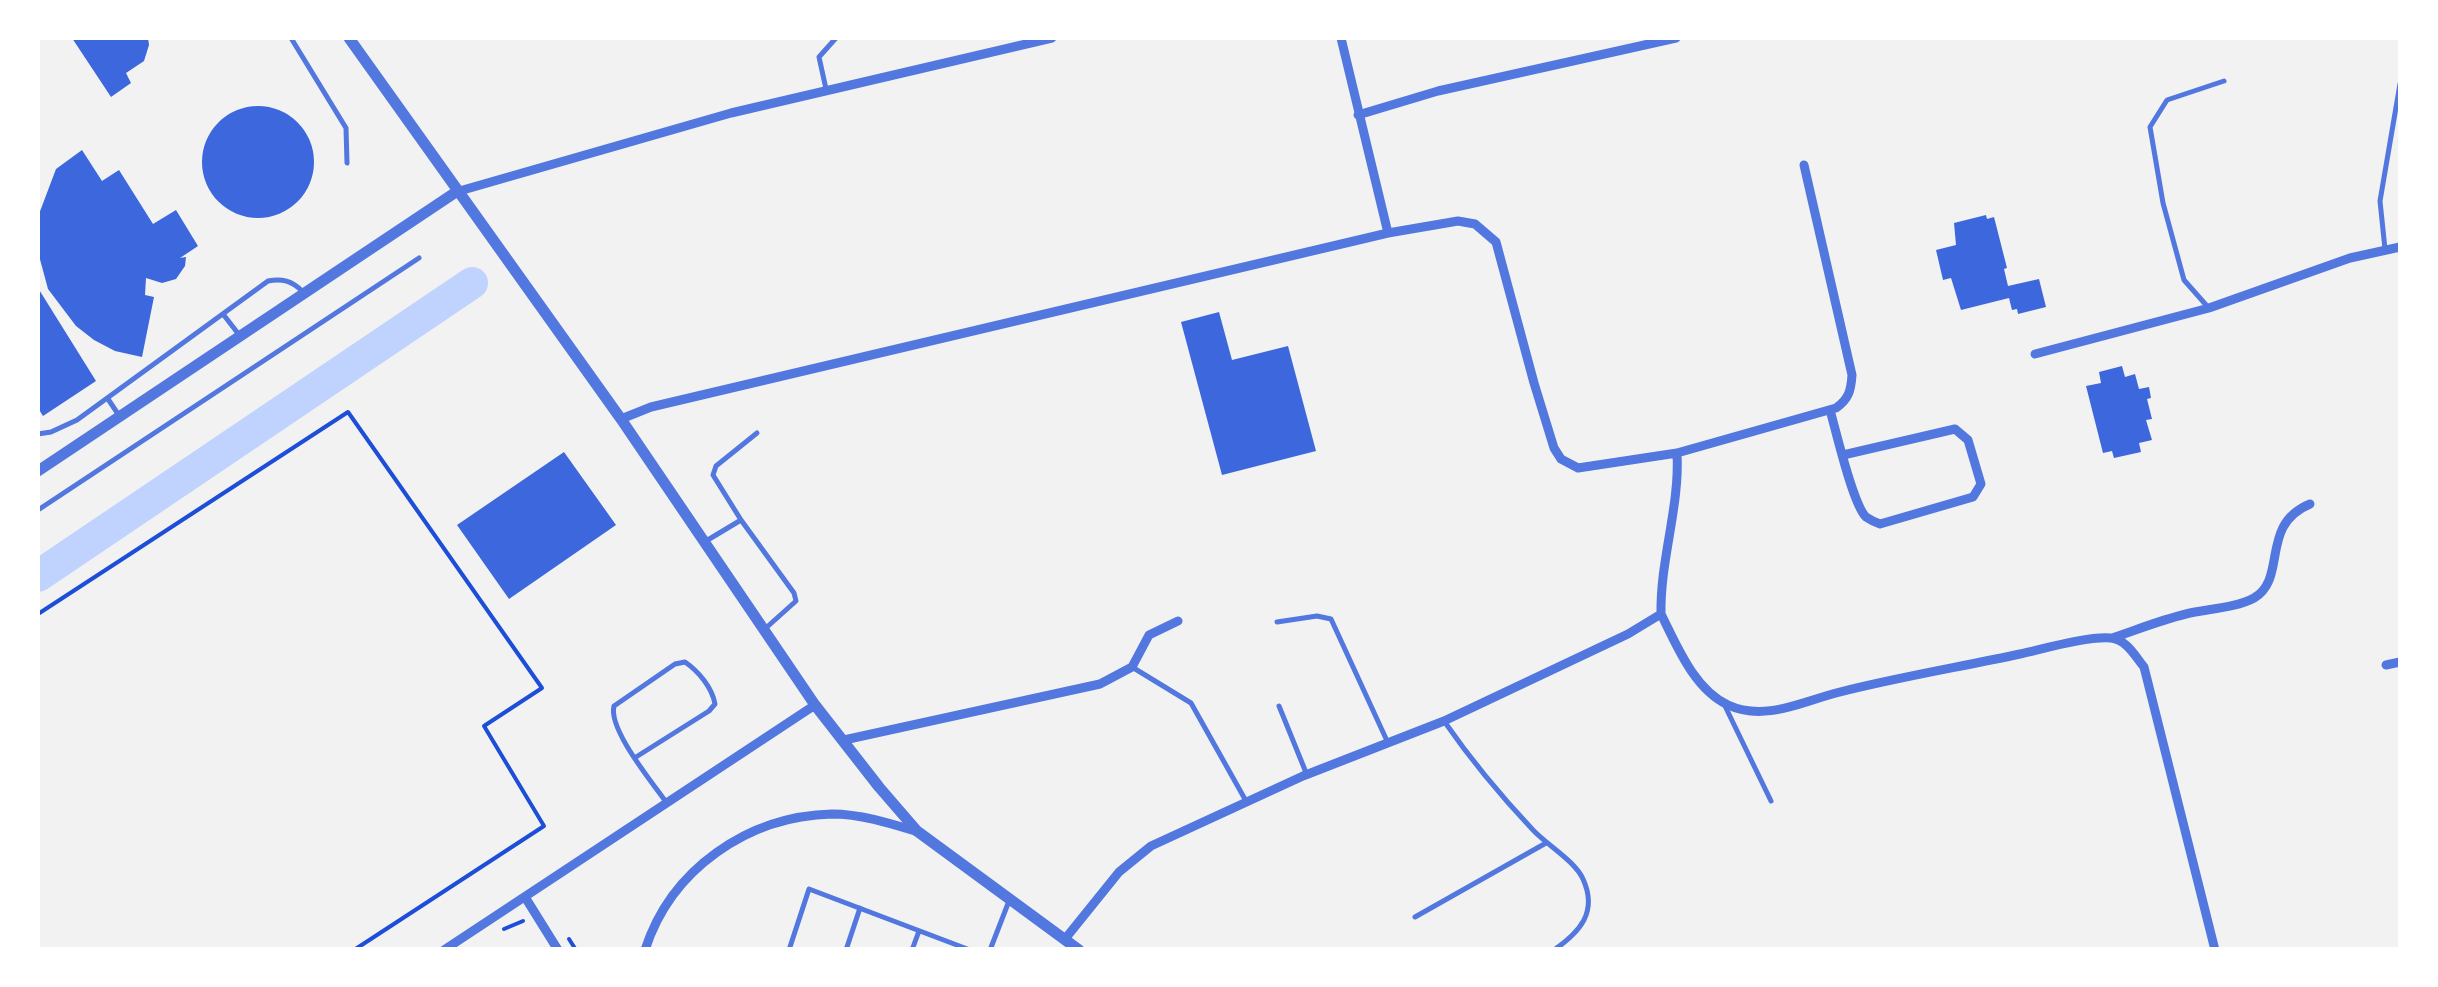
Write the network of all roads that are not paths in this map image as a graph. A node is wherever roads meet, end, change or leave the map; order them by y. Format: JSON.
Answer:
{"nodes":[{"id":1,"x":291,"y":38,"type":"edge"},
{"id":2,"x":349,"y":38,"type":"edge"},
{"id":3,"x":836,"y":38,"type":"edge"},
{"id":4,"x":1052,"y":38,"type":"edge"},
{"id":5,"x":1341,"y":38,"type":"edge"},
{"id":6,"x":1676,"y":38,"type":"edge"},
{"id":7,"x":1012,"y":43,"type":"edge"},
{"id":8,"x":2224,"y":82,"type":"dead end"},
{"id":9,"x":2400,"y":84,"type":"edge"},
{"id":10,"x":826,"y":92,"type":"junction"},
{"id":11,"x":1358,"y":114,"type":"junction"},
{"id":12,"x":348,"y":163,"type":"dead end"},
{"id":13,"x":1804,"y":165,"type":"dead end"},
{"id":14,"x":456,"y":192,"type":"junction"},
{"id":15,"x":1388,"y":233,"type":"junction"},
{"id":16,"x":2400,"y":247,"type":"edge"},
{"id":17,"x":2385,"y":250,"type":"junction"},
{"id":18,"x":420,"y":258,"type":"dead end"},
{"id":19,"x":304,"y":293,"type":"junction"},
{"id":20,"x":2209,"y":308,"type":"junction"},
{"id":21,"x":223,"y":314,"type":"junction"},
{"id":22,"x":240,"y":336,"type":"junction"},
{"id":23,"x":2035,"y":354,"type":"dead end"},
{"id":24,"x":108,"y":399,"type":"junction"},
{"id":25,"x":1830,"y":410,"type":"junction"},
{"id":26,"x":120,"y":416,"type":"junction"},
{"id":27,"x":620,"y":419,"type":"junction"},
{"id":28,"x":757,"y":433,"type":"dead end"},
{"id":29,"x":38,"y":434,"type":"edge"},
{"id":30,"x":1676,"y":453,"type":"junction"},
{"id":31,"x":1844,"y":455,"type":"junction"},
{"id":32,"x":38,"y":472,"type":"edge"},
{"id":33,"x":2310,"y":504,"type":"dead end"},
{"id":34,"x":38,"y":510,"type":"edge"},
{"id":35,"x":741,"y":520,"type":"junction"},
{"id":36,"x":703,"y":542,"type":"junction"},
{"id":37,"x":1661,"y":614,"type":"junction"},
{"id":38,"x":1178,"y":622,"type":"dead end"},
{"id":39,"x":1276,"y":622,"type":"dead end"},
{"id":40,"x":764,"y":630,"type":"junction"},
{"id":41,"x":2112,"y":638,"type":"junction"},
{"id":42,"x":2400,"y":662,"type":"edge"},
{"id":43,"x":2386,"y":664,"type":"dead end"},
{"id":44,"x":1132,"y":667,"type":"junction"},
{"id":45,"x":1724,"y":703,"type":"junction"},
{"id":46,"x":815,"y":705,"type":"junction"},
{"id":47,"x":1279,"y":706,"type":"dead end"},
{"id":48,"x":1444,"y":721,"type":"junction"},
{"id":49,"x":844,"y":740,"type":"junction"},
{"id":50,"x":1388,"y":744,"type":"junction"},
{"id":51,"x":636,"y":757,"type":"junction"},
{"id":52,"x":1307,"y":775,"type":"junction"},
{"id":53,"x":1247,"y":801,"type":"junction"},
{"id":54,"x":1771,"y":801,"type":"dead end"},
{"id":55,"x":667,"y":805,"type":"junction"},
{"id":56,"x":917,"y":831,"type":"junction"},
{"id":57,"x":1546,"y":842,"type":"junction"},
{"id":58,"x":525,"y":897,"type":"junction"},
{"id":59,"x":1010,"y":897,"type":"junction"},
{"id":60,"x":860,"y":908,"type":"junction"},
{"id":61,"x":1415,"y":917,"type":"dead end"},
{"id":62,"x":919,"y":931,"type":"junction"},
{"id":63,"x":1065,"y":939,"type":"junction"},
{"id":64,"x":444,"y":950,"type":"edge"},
{"id":65,"x":558,"y":950,"type":"edge"},
{"id":66,"x":644,"y":950,"type":"edge"},
{"id":67,"x":789,"y":950,"type":"edge"},
{"id":68,"x":846,"y":950,"type":"edge"},
{"id":69,"x":912,"y":950,"type":"edge"},
{"id":70,"x":970,"y":950,"type":"edge"},
{"id":71,"x":990,"y":950,"type":"edge"},
{"id":72,"x":1080,"y":950,"type":"edge"},
{"id":73,"x":1554,"y":950,"type":"edge"},
{"id":74,"x":2214,"y":950,"type":"edge"}],
"edges":[{"from":1,"to":12,"type":"lane"},
{"from":2,"to":14,"type":"street"},
{"from":3,"to":10,"type":"lane"},
{"from":4,"to":7,"type":"street"},
{"from":5,"to":11,"type":"street"},
{"from":6,"to":11,"type":"street"},
{"from":7,"to":10,"type":"street"},
{"from":8,"to":20,"type":"lane"},
{"from":9,"to":17,"type":"lane"},
{"from":10,"to":14,"type":"street"},
{"from":11,"to":15,"type":"street"},
{"from":13,"to":25,"type":"street"},
{"from":14,"to":19,"type":"street"},
{"from":14,"to":27,"type":"street"},
{"from":15,"to":27,"type":"street"},
{"from":15,"to":30,"type":"street"},
{"from":16,"to":17,"type":"street"},
{"from":17,"to":20,"type":"street"},
{"from":18,"to":34,"type":"lane"},
{"from":19,"to":21,"type":"lane"},
{"from":19,"to":22,"type":"street"},
{"from":20,"to":23,"type":"street"},
{"from":21,"to":22,"type":"lane"},
{"from":21,"to":24,"type":"lane"},
{"from":22,"to":26,"type":"street"},
{"from":24,"to":26,"type":"lane"},
{"from":24,"to":29,"type":"lane"},
{"from":25,"to":30,"type":"street"},
{"from":25,"to":31,"type":"street"},
{"from":26,"to":32,"type":"street"},
{"from":27,"to":36,"type":"street"},
{"from":28,"to":35,"type":"lane"},
{"from":30,"to":37,"type":"street"},
{"from":31,"to":31,"type":"street"},
{"from":33,"to":41,"type":"street"},
{"from":35,"to":36,"type":"lane"},
{"from":35,"to":40,"type":"lane"},
{"from":36,"to":40,"type":"street"},
{"from":37,"to":45,"type":"street"},
{"from":37,"to":48,"type":"street"},
{"from":38,"to":44,"type":"street"},
{"from":39,"to":50,"type":"lane"},
{"from":40,"to":46,"type":"street"},
{"from":41,"to":45,"type":"street"},
{"from":41,"to":74,"type":"street"},
{"from":42,"to":43,"type":"street"},
{"from":44,"to":49,"type":"street"},
{"from":44,"to":53,"type":"lane"},
{"from":45,"to":54,"type":"lane"},
{"from":46,"to":49,"type":"street"},
{"from":46,"to":55,"type":"street"},
{"from":47,"to":52,"type":"lane"},
{"from":48,"to":50,"type":"street"},
{"from":48,"to":57,"type":"lane"},
{"from":49,"to":56,"type":"street"},
{"from":50,"to":52,"type":"street"},
{"from":51,"to":51,"type":"lane"},
{"from":51,"to":55,"type":"lane"},
{"from":52,"to":53,"type":"street"},
{"from":53,"to":63,"type":"street"},
{"from":55,"to":58,"type":"street"},
{"from":56,"to":59,"type":"street"},
{"from":56,"to":66,"type":"street"},
{"from":57,"to":61,"type":"lane"},
{"from":57,"to":73,"type":"lane"},
{"from":58,"to":64,"type":"street"},
{"from":58,"to":65,"type":"street"},
{"from":59,"to":63,"type":"street"},
{"from":59,"to":71,"type":"lane"},
{"from":60,"to":62,"type":"lane"},
{"from":60,"to":67,"type":"lane"},
{"from":60,"to":68,"type":"lane"},
{"from":62,"to":69,"type":"lane"},
{"from":62,"to":70,"type":"lane"},
{"from":63,"to":72,"type":"street"}]}
